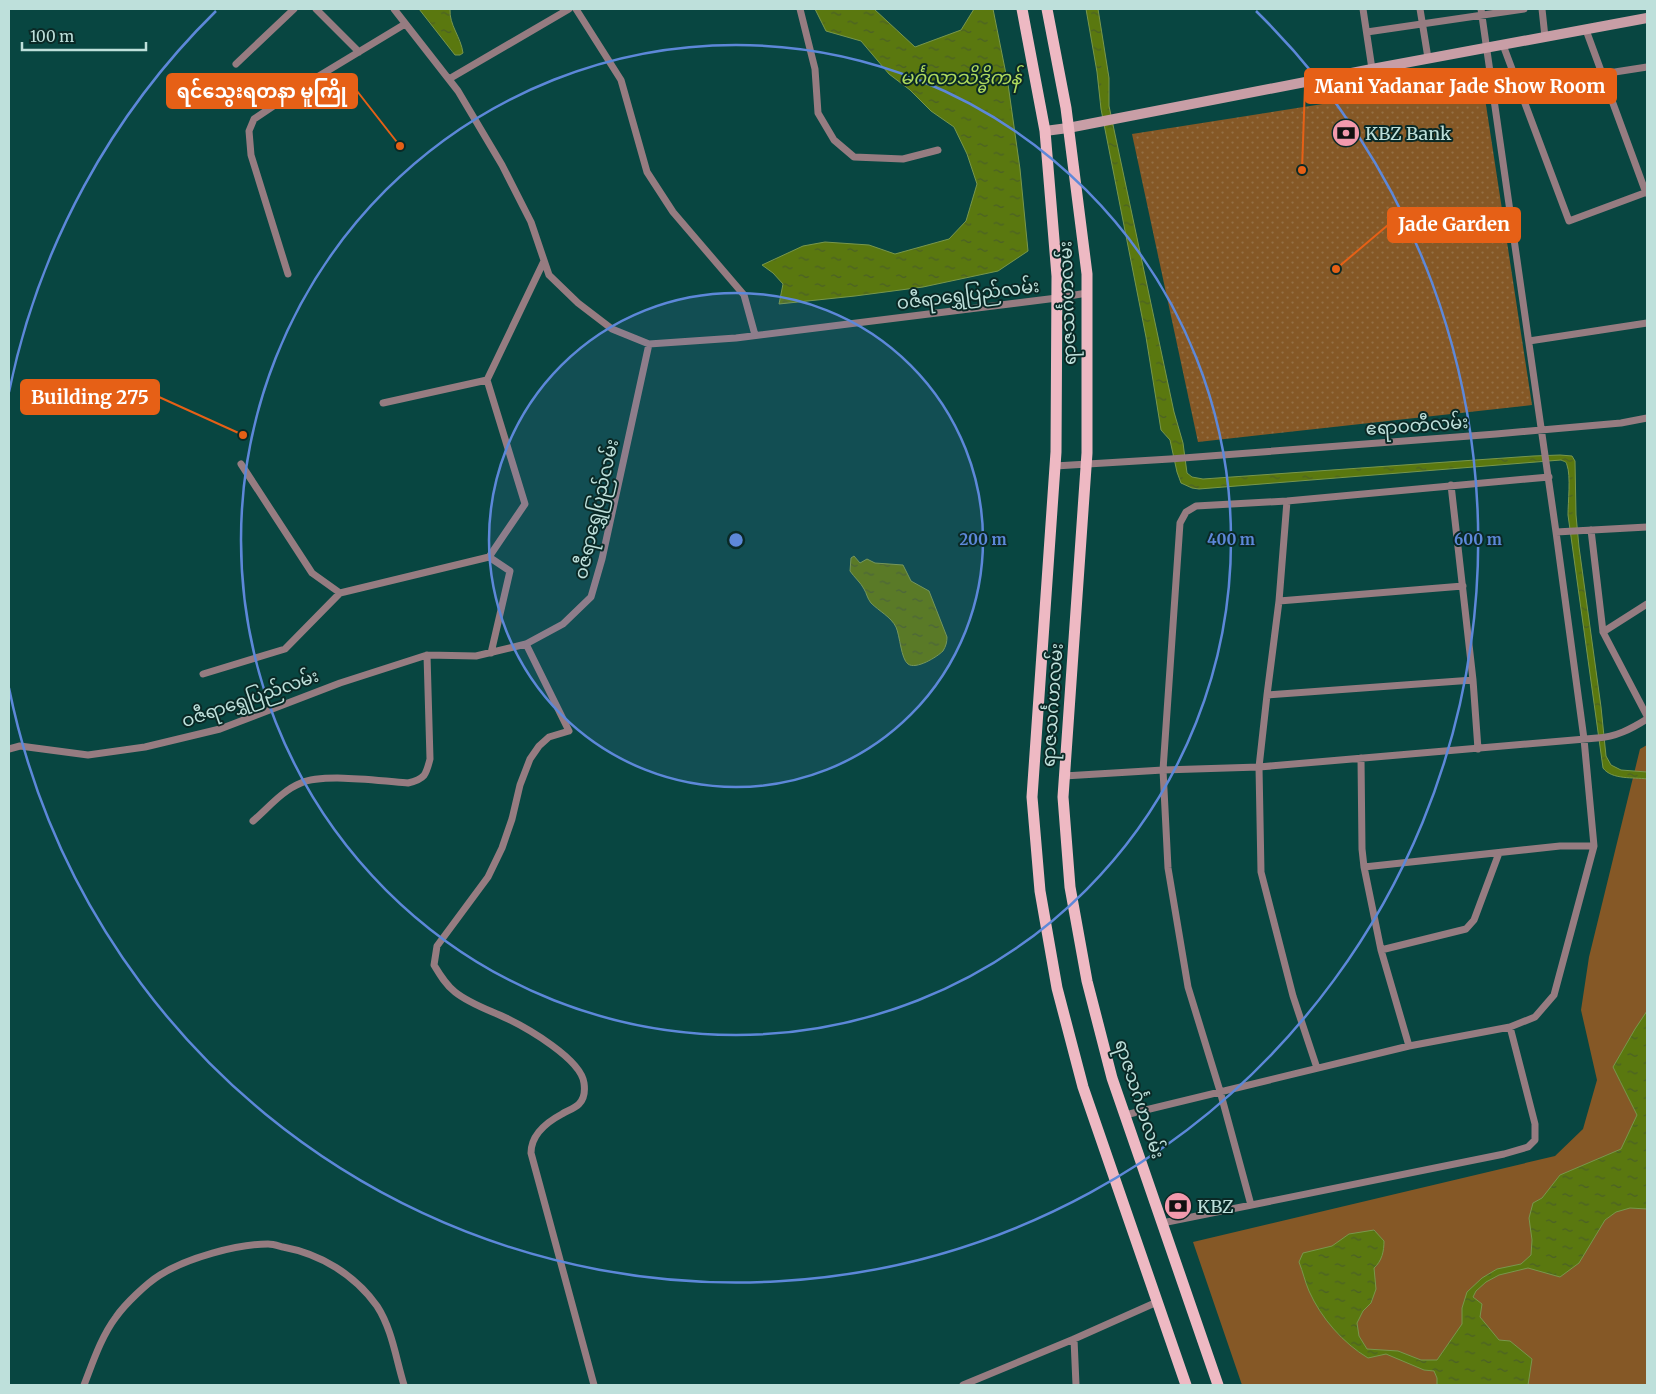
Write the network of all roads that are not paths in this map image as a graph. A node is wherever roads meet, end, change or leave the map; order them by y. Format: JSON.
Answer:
{"nodes":[{"id":1,"x":294,"y":9,"type":"edge"},
{"id":2,"x":316,"y":9,"type":"edge"},
{"id":3,"x":394,"y":9,"type":"edge"},
{"id":4,"x":569,"y":9,"type":"edge"},
{"id":5,"x":576,"y":9,"type":"edge"},
{"id":6,"x":800,"y":9,"type":"edge"},
{"id":7,"x":1022,"y":9,"type":"edge"},
{"id":8,"x":1047,"y":9,"type":"edge"},
{"id":9,"x":1363,"y":9,"type":"edge"},
{"id":10,"x":1420,"y":9,"type":"edge"},
{"id":11,"x":1524,"y":9,"type":"edge"},
{"id":12,"x":1542,"y":9,"type":"edge"},
{"id":13,"x":1482,"y":12,"type":"edge"},
{"id":14,"x":1647,"y":18,"type":"edge"},
{"id":15,"x":405,"y":24,"type":"junction"},
{"id":16,"x":1422,"y":24,"type":"junction"},
{"id":17,"x":1586,"y":30,"type":"junction"},
{"id":18,"x":1366,"y":32,"type":"junction"},
{"id":19,"x":1545,"y":37,"type":"junction"},
{"id":20,"x":1503,"y":45,"type":"junction"},
{"id":21,"x":1487,"y":48,"type":"junction"},
{"id":22,"x":359,"y":52,"type":"junction"},
{"id":23,"x":1428,"y":58,"type":"junction"},
{"id":24,"x":236,"y":64,"type":"dead end"},
{"id":25,"x":1647,"y":67,"type":"edge"},
{"id":26,"x":1372,"y":68,"type":"junction"},
{"id":27,"x":1602,"y":74,"type":"junction"},
{"id":28,"x":448,"y":79,"type":"junction"},
{"id":29,"x":1521,"y":93,"type":"junction"},
{"id":30,"x":1068,"y":128,"type":"junction"},
{"id":31,"x":1045,"y":131,"type":"junction"},
{"id":32,"x":938,"y":150,"type":"dead end"},
{"id":33,"x":1646,"y":192,"type":"edge"},
{"id":34,"x":544,"y":261,"type":"junction"},
{"id":35,"x":288,"y":274,"type":"dead end"},
{"id":36,"x":1087,"y":293,"type":"junction"},
{"id":37,"x":1057,"y":298,"type":"junction"},
{"id":38,"x":1647,"y":323,"type":"edge"},
{"id":39,"x":756,"y":335,"type":"junction"},
{"id":40,"x":1530,"y":341,"type":"junction"},
{"id":41,"x":649,"y":344,"type":"junction"},
{"id":42,"x":487,"y":380,"type":"junction"},
{"id":43,"x":383,"y":403,"type":"dead end"},
{"id":44,"x":1647,"y":418,"type":"edge"},
{"id":45,"x":1542,"y":430,"type":"junction"},
{"id":46,"x":241,"y":464,"type":"dead end"},
{"id":47,"x":1086,"y":465,"type":"junction"},
{"id":48,"x":1055,"y":466,"type":"junction"},
{"id":49,"x":1549,"y":477,"type":"junction"},
{"id":50,"x":1451,"y":485,"type":"junction"},
{"id":51,"x":1287,"y":501,"type":"junction"},
{"id":52,"x":1647,"y":527,"type":"edge"},
{"id":53,"x":1590,"y":530,"type":"junction"},
{"id":54,"x":1556,"y":532,"type":"junction"},
{"id":55,"x":489,"y":557,"type":"junction"},
{"id":56,"x":1463,"y":586,"type":"junction"},
{"id":57,"x":340,"y":593,"type":"junction"},
{"id":58,"x":1279,"y":601,"type":"junction"},
{"id":59,"x":1647,"y":604,"type":"edge"},
{"id":60,"x":1603,"y":632,"type":"junction"},
{"id":61,"x":526,"y":644,"type":"junction"},
{"id":62,"x":491,"y":653,"type":"junction"},
{"id":63,"x":427,"y":655,"type":"junction"},
{"id":64,"x":203,"y":674,"type":"dead end"},
{"id":65,"x":1473,"y":680,"type":"junction"},
{"id":66,"x":1267,"y":695,"type":"junction"},
{"id":67,"x":1647,"y":718,"type":"edge"},
{"id":68,"x":1584,"y":739,"type":"junction"},
{"id":69,"x":9,"y":749,"type":"edge"},
{"id":70,"x":1478,"y":749,"type":"junction"},
{"id":71,"x":1361,"y":758,"type":"junction"},
{"id":72,"x":1259,"y":767,"type":"junction"},
{"id":73,"x":1163,"y":770,"type":"junction"},
{"id":74,"x":1064,"y":776,"type":"junction"},
{"id":75,"x":253,"y":822,"type":"dead end"},
{"id":76,"x":1594,"y":846,"type":"junction"},
{"id":77,"x":1499,"y":853,"type":"junction"},
{"id":78,"x":1364,"y":867,"type":"junction"},
{"id":79,"x":1381,"y":950,"type":"junction"},
{"id":80,"x":1510,"y":1027,"type":"junction"},
{"id":81,"x":1409,"y":1046,"type":"junction"},
{"id":82,"x":1318,"y":1068,"type":"junction"},
{"id":83,"x":1220,"y":1091,"type":"junction"},
{"id":84,"x":1125,"y":1115,"type":"junction"},
{"id":85,"x":1251,"y":1205,"type":"junction"},
{"id":86,"x":1162,"y":1223,"type":"junction"},
{"id":87,"x":1157,"y":1302,"type":"junction"},
{"id":88,"x":1074,"y":1339,"type":"junction"},
{"id":89,"x":84,"y":1385,"type":"edge"},
{"id":90,"x":404,"y":1385,"type":"edge"},
{"id":91,"x":594,"y":1385,"type":"edge"},
{"id":92,"x":963,"y":1385,"type":"edge"},
{"id":93,"x":1076,"y":1385,"type":"edge"},
{"id":94,"x":1186,"y":1385,"type":"edge"},
{"id":95,"x":1218,"y":1385,"type":"edge"}],
"edges":[{"from":1,"to":24,"type":"street"},
{"from":2,"to":22,"type":"street"},
{"from":3,"to":15,"type":"street"},
{"from":4,"to":28,"type":"street"},
{"from":5,"to":39,"type":"street"},
{"from":6,"to":32,"type":"street"},
{"from":7,"to":31,"type":"main road","name":"ရာဇသင်္ဂဟလမ်း"},
{"from":8,"to":30,"type":"main road","name":"ရာဇသင်္ဂဟလမ်း"},
{"from":9,"to":18,"type":"street"},
{"from":10,"to":16,"type":"street"},
{"from":11,"to":13,"type":"street"},
{"from":12,"to":19,"type":"street"},
{"from":13,"to":16,"type":"street"},
{"from":13,"to":21,"type":"street"},
{"from":14,"to":17,"type":"street"},
{"from":15,"to":22,"type":"street"},
{"from":15,"to":28,"type":"street"},
{"from":16,"to":18,"type":"street"},
{"from":16,"to":23,"type":"street"},
{"from":17,"to":19,"type":"street"},
{"from":17,"to":27,"type":"street"},
{"from":18,"to":26,"type":"street"},
{"from":19,"to":20,"type":"street"},
{"from":20,"to":21,"type":"street"},
{"from":20,"to":29,"type":"street"},
{"from":21,"to":23,"type":"street"},
{"from":21,"to":40,"type":"street"},
{"from":22,"to":35,"type":"street"},
{"from":23,"to":26,"type":"street"},
{"from":25,"to":27,"type":"street"},
{"from":26,"to":30,"type":"street"},
{"from":27,"to":29,"type":"street"},
{"from":27,"to":33,"type":"street"},
{"from":28,"to":34,"type":"street"},
{"from":29,"to":33,"type":"street"},
{"from":30,"to":31,"type":"street"},
{"from":30,"to":36,"type":"main road","name":"ရာဇသင်္ဂဟလမ်း"},
{"from":31,"to":37,"type":"main road","name":"ရာဇသင်္ဂဟလမ်း"},
{"from":34,"to":41,"type":"street"},
{"from":34,"to":42,"type":"street"},
{"from":36,"to":37,"type":"street","name":"ဝဇီရာရွှေပြည်လမ်း"},
{"from":36,"to":47,"type":"main road","name":"ရာဇသင်္ဂဟလမ်း"},
{"from":37,"to":39,"type":"street","name":"ဝဇီရာရွှေပြည်လမ်း"},
{"from":37,"to":48,"type":"main road","name":"ရာဇသင်္ဂဟလမ်း"},
{"from":38,"to":40,"type":"street"},
{"from":39,"to":41,"type":"street","name":"ဝဇီရာရွှေပြည်လမ်း"},
{"from":40,"to":45,"type":"street"},
{"from":41,"to":61,"type":"street","name":"ဝဇီရာရွှေပြည်လမ်း"},
{"from":42,"to":43,"type":"street"},
{"from":42,"to":55,"type":"street"},
{"from":44,"to":45,"type":"street","name":"ဧရာဝတီလမ်း"},
{"from":45,"to":47,"type":"street","name":"ဧရာဝတီလမ်း"},
{"from":45,"to":49,"type":"street"},
{"from":46,"to":57,"type":"street"},
{"from":47,"to":48,"type":"street"},
{"from":47,"to":74,"type":"main road","name":"ရာဇသင်္ဂဟလမ်း"},
{"from":48,"to":87,"type":"main road","name":"ရာဇသင်္ဂဟလမ်း"},
{"from":49,"to":50,"type":"street"},
{"from":49,"to":54,"type":"street"},
{"from":50,"to":51,"type":"street"},
{"from":50,"to":56,"type":"street"},
{"from":51,"to":58,"type":"street"},
{"from":51,"to":73,"type":"street"},
{"from":52,"to":53,"type":"street"},
{"from":53,"to":54,"type":"street"},
{"from":53,"to":60,"type":"street"},
{"from":54,"to":68,"type":"street"},
{"from":55,"to":57,"type":"street"},
{"from":55,"to":62,"type":"street"},
{"from":56,"to":58,"type":"street"},
{"from":56,"to":65,"type":"street"},
{"from":57,"to":64,"type":"street"},
{"from":58,"to":66,"type":"street"},
{"from":59,"to":60,"type":"street"},
{"from":60,"to":67,"type":"street"},
{"from":61,"to":62,"type":"street","name":"ဝဇီရာရွှေပြည်လမ်း"},
{"from":61,"to":91,"type":"street"},
{"from":62,"to":63,"type":"street","name":"ဝဇီရာရွှေပြည်လမ်း"},
{"from":63,"to":69,"type":"street","name":"ဝဇီရာရွှေပြည်လမ်း"},
{"from":63,"to":75,"type":"street"},
{"from":65,"to":66,"type":"street"},
{"from":65,"to":70,"type":"street"},
{"from":66,"to":72,"type":"street"},
{"from":67,"to":68,"type":"street"},
{"from":68,"to":70,"type":"street"},
{"from":68,"to":76,"type":"street"},
{"from":70,"to":71,"type":"street"},
{"from":71,"to":72,"type":"street"},
{"from":71,"to":78,"type":"street"},
{"from":72,"to":73,"type":"street"},
{"from":72,"to":82,"type":"street"},
{"from":73,"to":74,"type":"street"},
{"from":73,"to":83,"type":"street"},
{"from":74,"to":84,"type":"main road","name":"ရာဇသင်္ဂဟလမ်း"},
{"from":76,"to":77,"type":"street"},
{"from":76,"to":80,"type":"street"},
{"from":77,"to":78,"type":"street"},
{"from":77,"to":79,"type":"street"},
{"from":78,"to":79,"type":"street"},
{"from":79,"to":81,"type":"street"},
{"from":80,"to":81,"type":"street"},
{"from":80,"to":85,"type":"street"},
{"from":81,"to":82,"type":"street"},
{"from":82,"to":83,"type":"street"},
{"from":83,"to":84,"type":"street"},
{"from":83,"to":85,"type":"street"},
{"from":84,"to":86,"type":"main road","name":"ရာဇသင်္ဂဟလမ်း"},
{"from":85,"to":86,"type":"street"},
{"from":86,"to":95,"type":"main road","name":"ရာဇသင်္ဂဟလမ်း"},
{"from":87,"to":88,"type":"street"},
{"from":87,"to":94,"type":"main road","name":"ရာဇသင်္ဂဟလမ်း"},
{"from":88,"to":92,"type":"street"},
{"from":88,"to":93,"type":"street"},
{"from":89,"to":90,"type":"street"}]}
